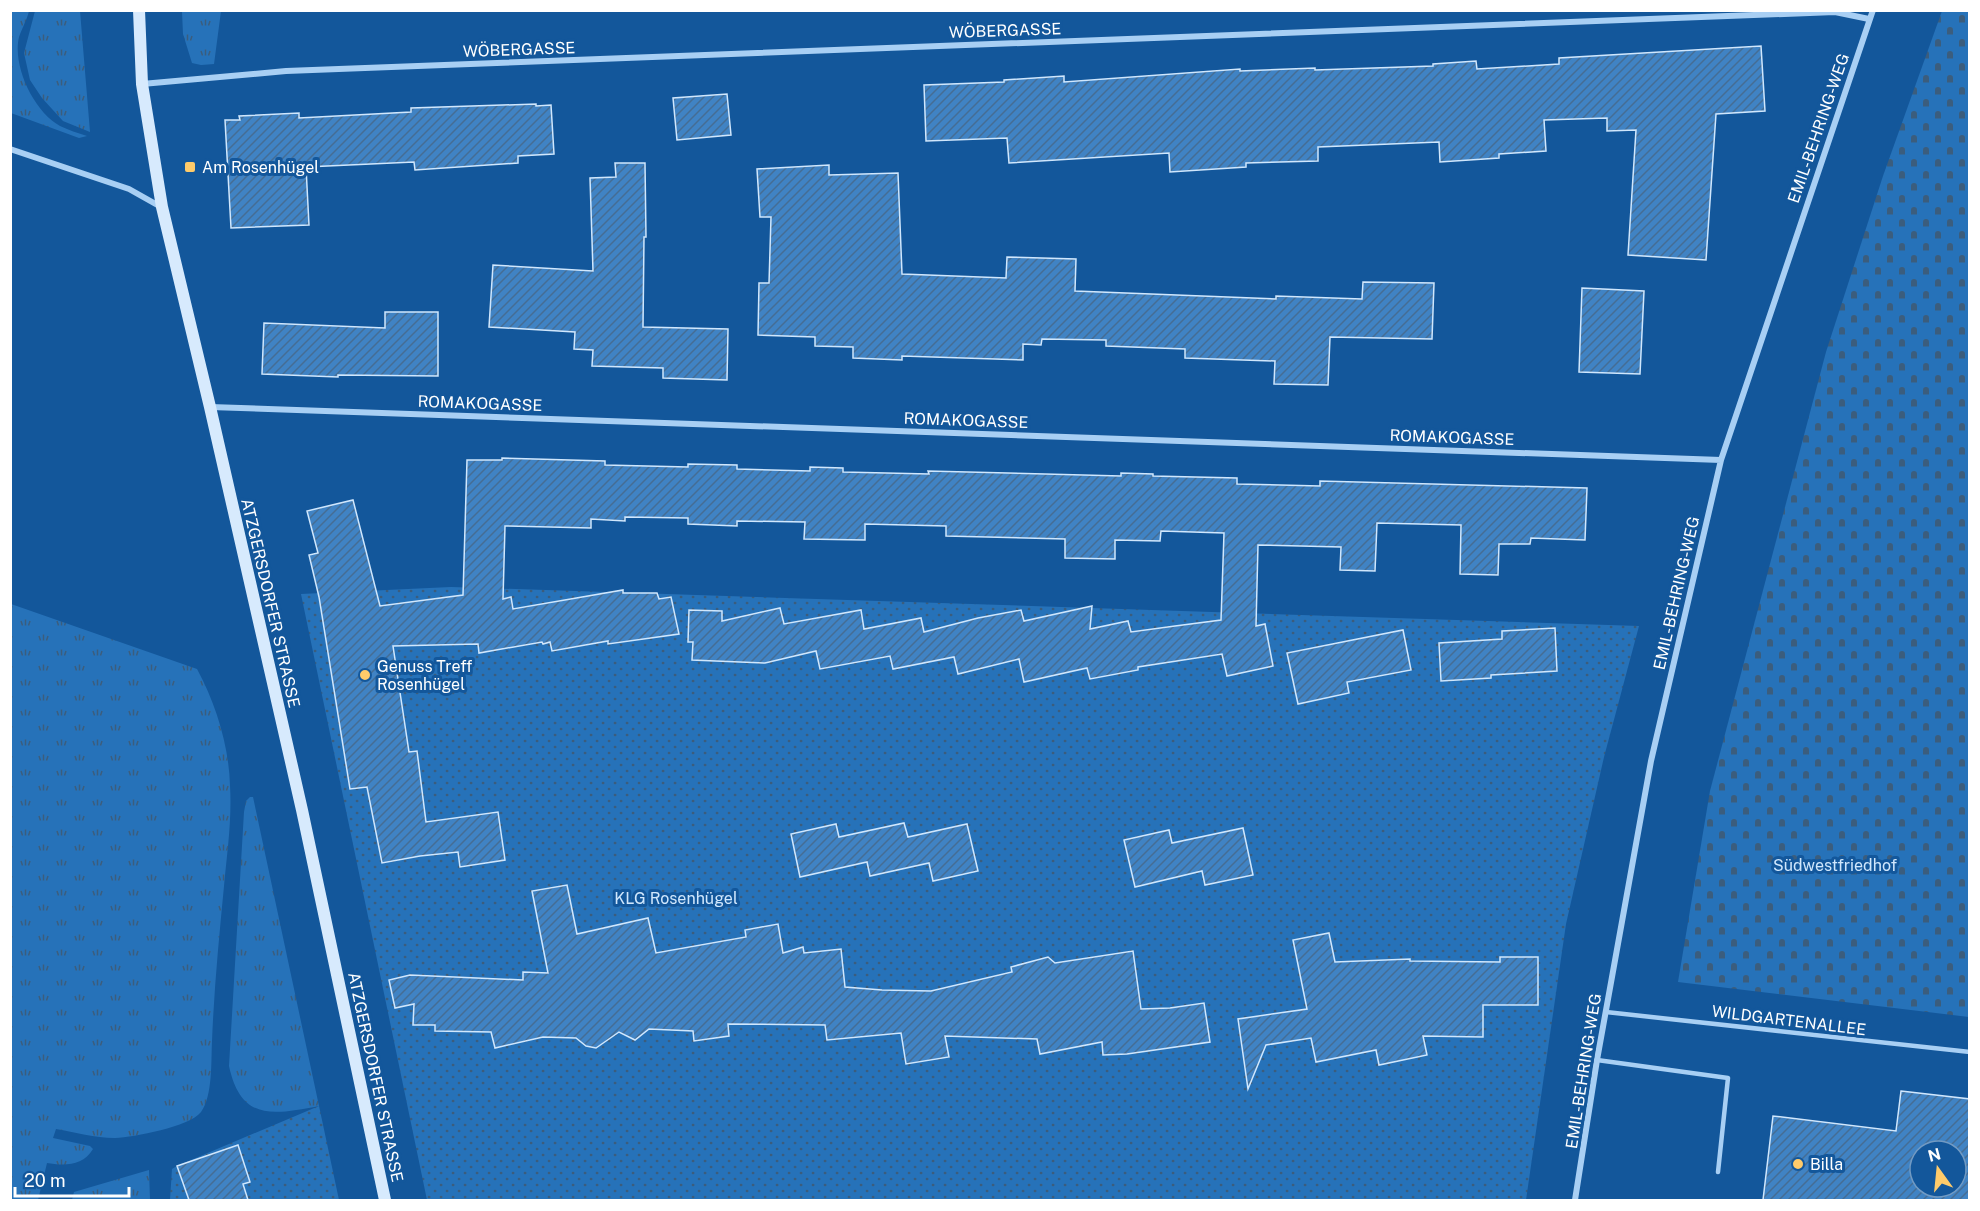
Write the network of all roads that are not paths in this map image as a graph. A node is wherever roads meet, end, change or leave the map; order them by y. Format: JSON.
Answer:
{"nodes":[{"id":1,"x":139,"y":10,"type":"edge"},
{"id":2,"x":1873,"y":10,"type":"edge"},
{"id":3,"x":1869,"y":19,"type":"junction"},
{"id":4,"x":142,"y":84,"type":"junction"},
{"id":5,"x":10,"y":149,"type":"edge"},
{"id":6,"x":162,"y":207,"type":"junction"},
{"id":7,"x":210,"y":407,"type":"junction"},
{"id":8,"x":1721,"y":460,"type":"junction"},
{"id":9,"x":1606,"y":1012,"type":"junction"},
{"id":10,"x":1970,"y":1052,"type":"edge"},
{"id":11,"x":1597,"y":1060,"type":"junction"},
{"id":12,"x":1718,"y":1172,"type":"dead end"},
{"id":13,"x":385,"y":1200,"type":"edge"},
{"id":14,"x":1575,"y":1200,"type":"edge"}],
"edges":[{"from":1,"to":4,"type":"main road","name":"ATZGERSDORFER STRASSE"},
{"from":2,"to":3,"type":"street","name":"EMIL-BEHRING-WEG"},
{"from":3,"to":4,"type":"street","name":"WÖBERGASSE"},
{"from":3,"to":8,"type":"street","name":"EMIL-BEHRING-WEG"},
{"from":4,"to":6,"type":"main road","name":"ATZGERSDORFER STRASSE"},
{"from":5,"to":6,"type":"street"},
{"from":6,"to":7,"type":"main road","name":"ATZGERSDORFER STRASSE"},
{"from":7,"to":8,"type":"street","name":"ROMAKOGASSE"},
{"from":7,"to":13,"type":"main road","name":"ATZGERSDORFER STRASSE"},
{"from":8,"to":9,"type":"street","name":"EMIL-BEHRING-WEG"},
{"from":9,"to":10,"type":"lane","name":"WILDGARTENALLEE"},
{"from":9,"to":11,"type":"street","name":"EMIL-BEHRING-WEG"},
{"from":11,"to":12,"type":"lane"},
{"from":11,"to":14,"type":"street","name":"EMIL-BEHRING-WEG"}]}
